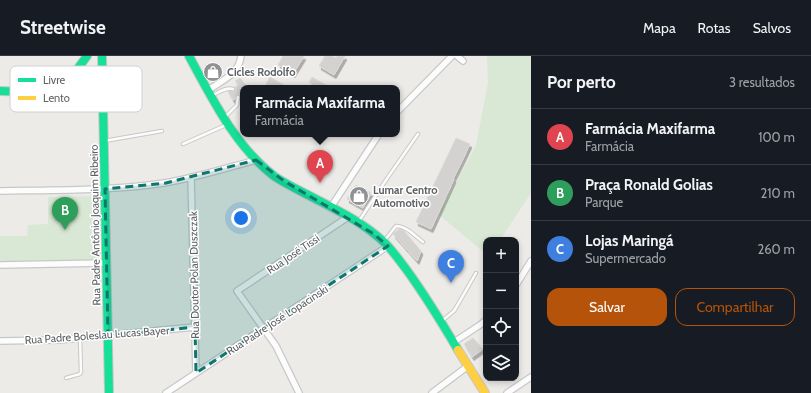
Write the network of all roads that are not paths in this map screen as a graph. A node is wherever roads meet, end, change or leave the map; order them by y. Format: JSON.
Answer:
{"nodes":[{"id":1,"x":87,"y":56,"type":"edge"},
{"id":2,"x":102,"y":56,"type":"edge"},
{"id":3,"x":189,"y":56,"type":"edge"},
{"id":4,"x":241,"y":56,"type":"edge"},
{"id":5,"x":452,"y":56,"type":"edge"},
{"id":6,"x":457,"y":56,"type":"edge"},
{"id":7,"x":463,"y":61,"type":"dead end"},
{"id":8,"x":79,"y":66,"type":"edge"},
{"id":9,"x":102,"y":66,"type":"edge"},
{"id":10,"x":233,"y":89,"type":"dead end"},
{"id":11,"x":0,"y":91,"type":"edge"},
{"id":12,"x":10,"y":91,"type":"edge"},
{"id":13,"x":210,"y":93,"type":"junction"},
{"id":14,"x":238,"y":97,"type":"dead end"},
{"id":15,"x":400,"y":109,"type":"edge"},
{"id":16,"x":103,"y":112,"type":"edge"},
{"id":17,"x":226,"y":120,"type":"junction"},
{"id":18,"x":162,"y":131,"type":"dead end"},
{"id":19,"x":418,"y":134,"type":"dead end"},
{"id":20,"x":376,"y":137,"type":"edge"},
{"id":21,"x":104,"y":141,"type":"junction"},
{"id":22,"x":182,"y":144,"type":"dead end"},
{"id":23,"x":256,"y":160,"type":"junction"},
{"id":24,"x":191,"y":177,"type":"junction"},
{"id":25,"x":105,"y":189,"type":"junction"},
{"id":26,"x":0,"y":191,"type":"edge"},
{"id":27,"x":331,"y":207,"type":"junction"},
{"id":28,"x":348,"y":217,"type":"junction"},
{"id":29,"x":358,"y":223,"type":"junction"},
{"id":30,"x":423,"y":242,"type":"dead end"},
{"id":31,"x":386,"y":244,"type":"junction"},
{"id":32,"x":531,"y":261,"type":"edge"},
{"id":33,"x":106,"y":263,"type":"junction"},
{"id":34,"x":0,"y":265,"type":"edge"},
{"id":35,"x":476,"y":273,"type":"dead end"},
{"id":36,"x":519,"y":279,"type":"edge"},
{"id":37,"x":441,"y":321,"type":"junction"},
{"id":38,"x":483,"y":322,"type":"edge"},
{"id":39,"x":195,"y":327,"type":"junction"},
{"id":40,"x":263,"y":329,"type":"junction"},
{"id":41,"x":108,"y":336,"type":"junction"},
{"id":42,"x":80,"y":338,"type":"junction"},
{"id":43,"x":0,"y":341,"type":"edge"},
{"id":44,"x":454,"y":342,"type":"junction"},
{"id":45,"x":468,"y":366,"type":"junction"},
{"id":46,"x":196,"y":373,"type":"junction"},
{"id":47,"x":66,"y":378,"type":"dead end"},
{"id":48,"x":531,"y":378,"type":"edge"},
{"id":49,"x":109,"y":393,"type":"edge"},
{"id":50,"x":166,"y":393,"type":"edge"},
{"id":51,"x":299,"y":393,"type":"edge"},
{"id":52,"x":432,"y":393,"type":"edge"},
{"id":53,"x":485,"y":393,"type":"edge"},
{"id":54,"x":508,"y":393,"type":"edge"}],
"edges":[{"from":1,"to":8,"type":"main road"},
{"from":2,"to":9,"type":"main road","name":"Rua Padre Antônio Joaquim Ribeiro"},
{"from":3,"to":13,"type":"main road"},
{"from":4,"to":13,"type":"street"},
{"from":5,"to":15,"type":"street"},
{"from":6,"to":7,"type":"street"},
{"from":10,"to":13,"type":"lane"},
{"from":11,"to":12,"type":"main road"},
{"from":13,"to":17,"type":"main road"},
{"from":14,"to":17,"type":"lane"},
{"from":16,"to":21,"type":"main road","name":"Rua Padre Antônio Joaquim Ribeiro"},
{"from":17,"to":22,"type":"lane"},
{"from":17,"to":23,"type":"main road"},
{"from":18,"to":21,"type":"lane"},
{"from":19,"to":29,"type":"lane"},
{"from":20,"to":27,"type":"street"},
{"from":21,"to":25,"type":"main road","name":"Rua Padre Antônio Joaquim Ribeiro"},
{"from":23,"to":24,"type":"street"},
{"from":23,"to":27,"type":"main road"},
{"from":24,"to":25,"type":"street"},
{"from":24,"to":39,"type":"street","name":"Rua Doutor Polan Duszczak"},
{"from":25,"to":26,"type":"street"},
{"from":25,"to":33,"type":"main road","name":"Rua Padre Antônio Joaquim Ribeiro"},
{"from":27,"to":28,"type":"main road"},
{"from":28,"to":29,"type":"main road"},
{"from":28,"to":40,"type":"street","name":"Rua José Tissi"},
{"from":29,"to":31,"type":"main road"},
{"from":30,"to":31,"type":"lane"},
{"from":31,"to":37,"type":"main road"},
{"from":31,"to":40,"type":"street","name":"Rua Padre José Lopacinski"},
{"from":32,"to":36,"type":"street"},
{"from":33,"to":34,"type":"street"},
{"from":33,"to":41,"type":"main road","name":"Rua Padre Antônio Joaquim Ribeiro"},
{"from":35,"to":37,"type":"lane"},
{"from":37,"to":44,"type":"main road"},
{"from":38,"to":44,"type":"street"},
{"from":39,"to":41,"type":"street","name":"Rua Padre Boleslau Lucas Bayer"},
{"from":39,"to":46,"type":"street","name":"Rua Doutor Polan Duszczak"},
{"from":40,"to":46,"type":"street","name":"Rua Padre José Lopacinski"},
{"from":40,"to":51,"type":"street"},
{"from":41,"to":42,"type":"street","name":"Rua Padre Boleslau Lucas Bayer"},
{"from":41,"to":49,"type":"main road","name":"Rua Padre Antônio Joaquim Ribeiro"},
{"from":42,"to":43,"type":"street","name":"Rua Padre Boleslau Lucas Bayer"},
{"from":42,"to":47,"type":"lane"},
{"from":44,"to":45,"type":"main road"},
{"from":45,"to":52,"type":"street"},
{"from":45,"to":53,"type":"main road"},
{"from":46,"to":50,"type":"street","name":"Rua Padre José Lopacinski"},
{"from":48,"to":54,"type":"street"}]}
